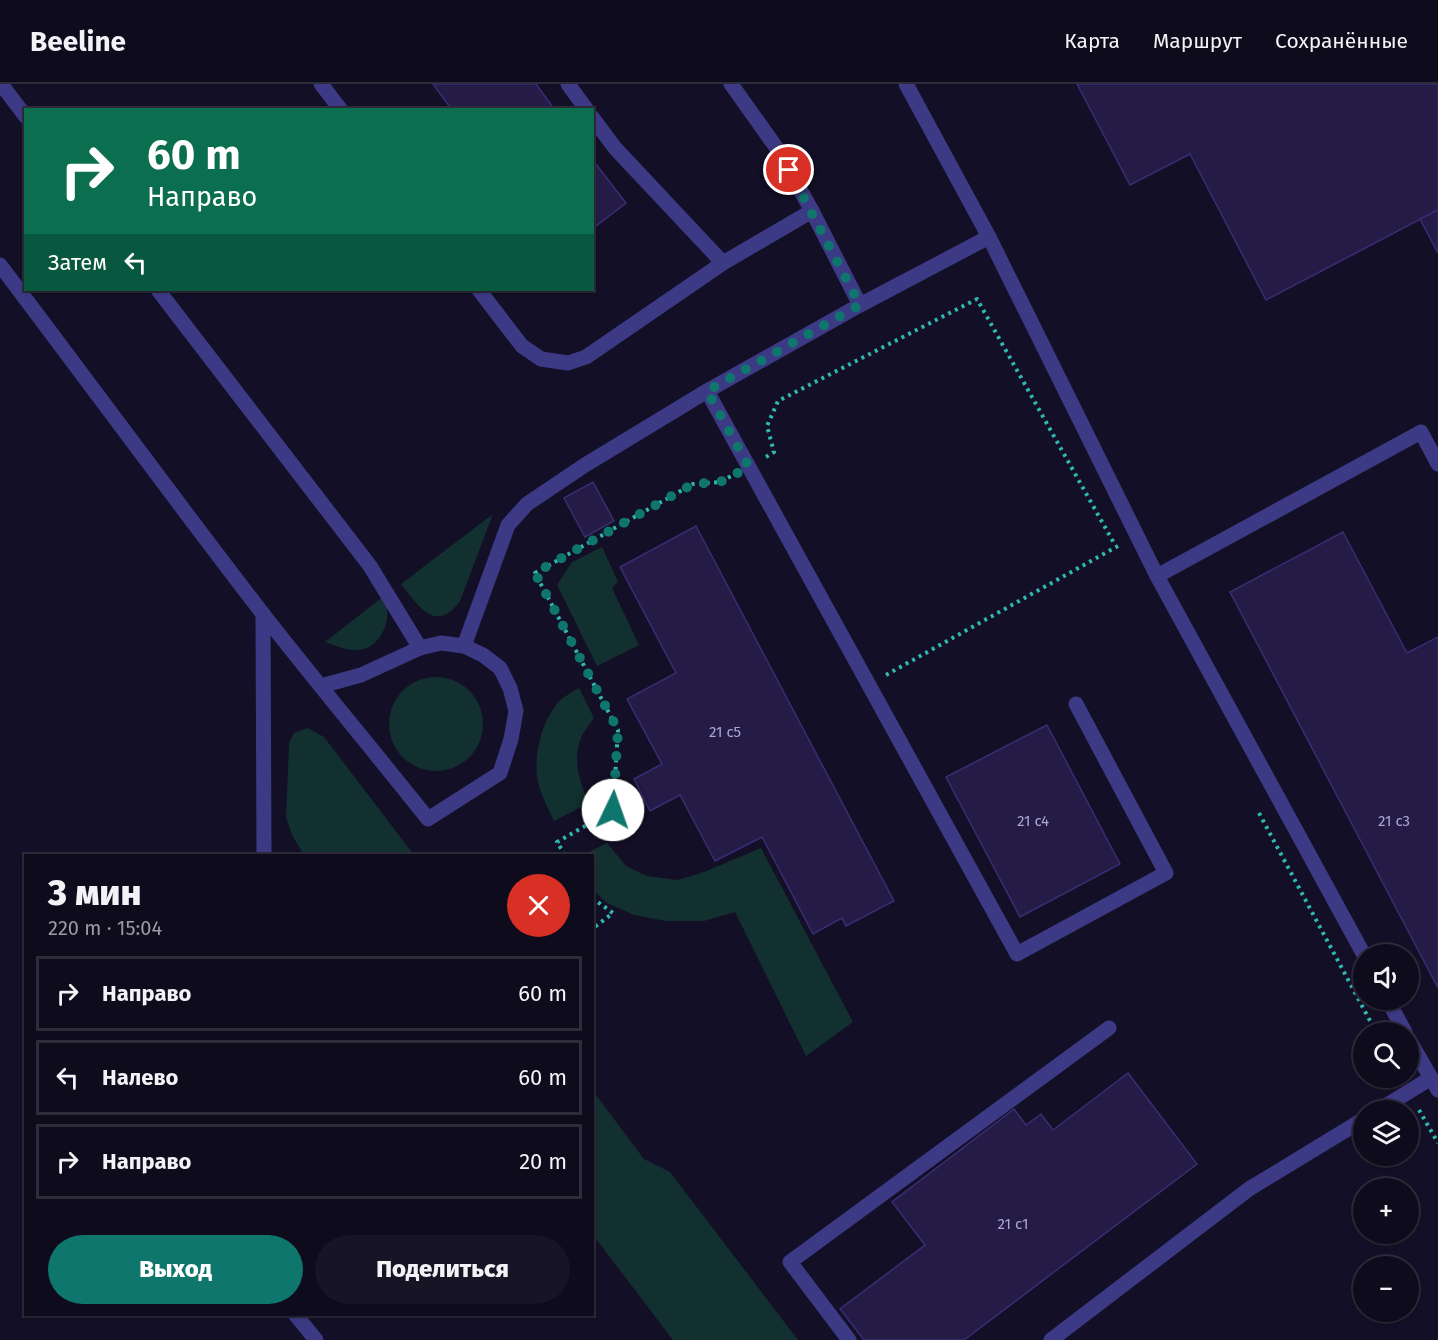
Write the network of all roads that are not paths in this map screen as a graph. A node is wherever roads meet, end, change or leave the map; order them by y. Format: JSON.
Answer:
{"nodes":[{"id":1,"x":1,"y":84,"type":"edge"},
{"id":2,"x":321,"y":84,"type":"edge"},
{"id":3,"x":568,"y":84,"type":"edge"},
{"id":4,"x":731,"y":84,"type":"edge"},
{"id":5,"x":906,"y":84,"type":"edge"},
{"id":6,"x":339,"y":108,"type":"edge"},
{"id":7,"x":586,"y":108,"type":"edge"},
{"id":8,"x":24,"y":114,"type":"edge"},
{"id":9,"x":594,"y":120,"type":"edge"},
{"id":10,"x":812,"y":211,"type":"junction"},
{"id":11,"x":989,"y":237,"type":"junction"},
{"id":12,"x":723,"y":263,"type":"junction"},
{"id":13,"x":0,"y":265,"type":"edge"},
{"id":14,"x":159,"y":291,"type":"edge"},
{"id":15,"x":480,"y":291,"type":"edge"},
{"id":16,"x":860,"y":305,"type":"junction"},
{"id":17,"x":707,"y":391,"type":"junction"},
{"id":18,"x":1438,"y":464,"type":"edge"},
{"id":19,"x":1157,"y":576,"type":"junction"},
{"id":20,"x":263,"y":614,"type":"junction"},
{"id":21,"x":464,"y":646,"type":"junction"},
{"id":22,"x":420,"y":648,"type":"junction"},
{"id":23,"x":321,"y":686,"type":"junction"},
{"id":24,"x":1076,"y":704,"type":"dead end"},
{"id":25,"x":264,"y":854,"type":"edge"},
{"id":26,"x":1358,"y":944,"type":"edge"},
{"id":27,"x":1109,"y":1028,"type":"dead end"},
{"id":28,"x":1419,"y":1057,"type":"edge"},
{"id":29,"x":1434,"y":1084,"type":"edge"},
{"id":30,"x":1400,"y":1100,"type":"edge"},
{"id":31,"x":1353,"y":1126,"type":"edge"},
{"id":32,"x":297,"y":1316,"type":"edge"},
{"id":33,"x":315,"y":1340,"type":"edge"},
{"id":34,"x":849,"y":1340,"type":"edge"},
{"id":35,"x":1051,"y":1340,"type":"edge"}],
"edges":[{"from":1,"to":8,"type":"street"},
{"from":2,"to":6,"type":"street"},
{"from":3,"to":7,"type":"street"},
{"from":4,"to":10,"type":"street"},
{"from":5,"to":11,"type":"street"},
{"from":9,"to":12,"type":"street"},
{"from":10,"to":12,"type":"street"},
{"from":10,"to":16,"type":"street"},
{"from":11,"to":16,"type":"street"},
{"from":11,"to":19,"type":"street"},
{"from":12,"to":15,"type":"street"},
{"from":13,"to":20,"type":"street"},
{"from":14,"to":22,"type":"street"},
{"from":16,"to":17,"type":"street"},
{"from":17,"to":21,"type":"street"},
{"from":17,"to":24,"type":"street"},
{"from":18,"to":19,"type":"street"},
{"from":19,"to":26,"type":"street"},
{"from":20,"to":23,"type":"street"},
{"from":20,"to":25,"type":"street"},
{"from":21,"to":22,"type":"street"},
{"from":21,"to":23,"type":"street"},
{"from":22,"to":23,"type":"street"},
{"from":27,"to":34,"type":"street"},
{"from":28,"to":29,"type":"street"},
{"from":29,"to":30,"type":"street"},
{"from":31,"to":35,"type":"street"},
{"from":32,"to":33,"type":"street"}]}
